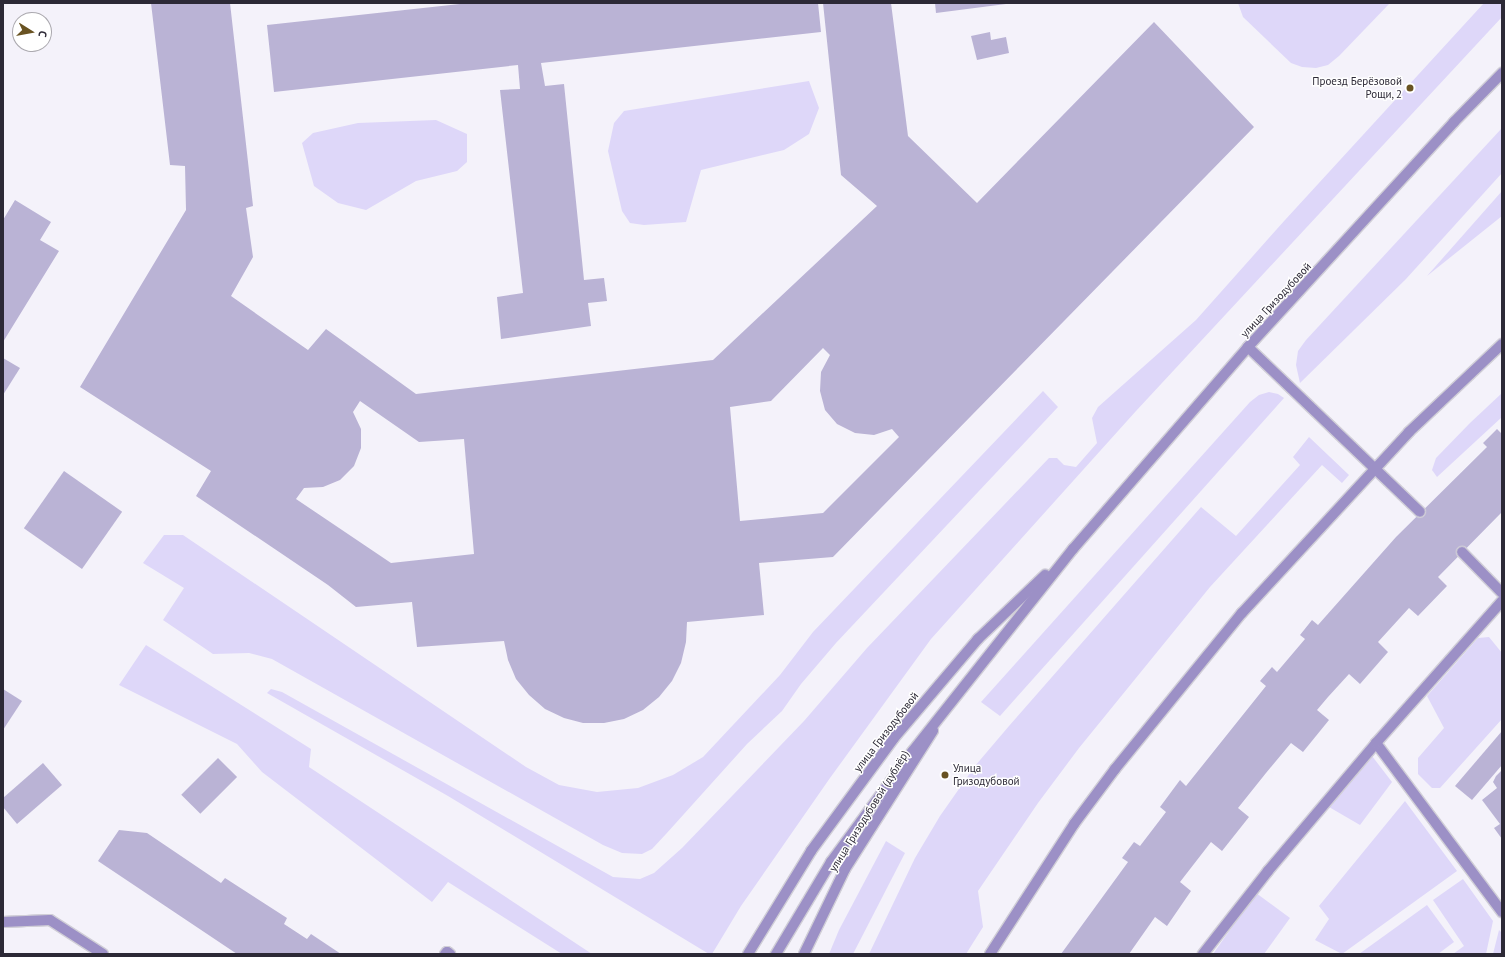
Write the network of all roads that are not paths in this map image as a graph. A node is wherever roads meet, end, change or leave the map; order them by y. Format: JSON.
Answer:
{"nodes":[{"id":1,"x":1502,"y":72,"type":"edge"},
{"id":2,"x":1502,"y":344,"type":"edge"},
{"id":3,"x":1248,"y":347,"type":"junction"},
{"id":4,"x":1376,"y":469,"type":"junction"},
{"id":5,"x":1420,"y":512,"type":"dead end"},
{"id":6,"x":1073,"y":549,"type":"junction"},
{"id":7,"x":1462,"y":552,"type":"dead end"},
{"id":8,"x":1502,"y":593,"type":"edge"},
{"id":9,"x":1502,"y":601,"type":"edge"},
{"id":10,"x":948,"y":705,"type":"junction"},
{"id":11,"x":1376,"y":743,"type":"junction"},
{"id":12,"x":1502,"y":912,"type":"edge"},
{"id":13,"x":3,"y":922,"type":"edge"},
{"id":14,"x":103,"y":954,"type":"edge"},
{"id":15,"x":445,"y":954,"type":"edge"},
{"id":16,"x":450,"y":954,"type":"edge"},
{"id":17,"x":748,"y":954,"type":"edge"},
{"id":18,"x":776,"y":954,"type":"edge"},
{"id":19,"x":804,"y":954,"type":"edge"},
{"id":20,"x":990,"y":954,"type":"edge"},
{"id":21,"x":1203,"y":954,"type":"edge"}],
"edges":[{"from":1,"to":3,"type":"street","name":"улица Гризодубовой"},
{"from":2,"to":4,"type":"street"},
{"from":3,"to":4,"type":"street"},
{"from":3,"to":6,"type":"street","name":"улица Гризодубовой"},
{"from":4,"to":5,"type":"street"},
{"from":4,"to":20,"type":"street"},
{"from":6,"to":10,"type":"street","name":"улица Гризодубовой"},
{"from":6,"to":17,"type":"street","name":"улица Гризодубовой"},
{"from":7,"to":8,"type":"street"},
{"from":9,"to":11,"type":"street"},
{"from":10,"to":18,"type":"street","name":"улица Гризодубовой"},
{"from":10,"to":19,"type":"street","name":"улица Гризодубовой (дублёр)"},
{"from":11,"to":12,"type":"street"},
{"from":11,"to":21,"type":"street"},
{"from":13,"to":14,"type":"street"},
{"from":15,"to":16,"type":"street"}]}
